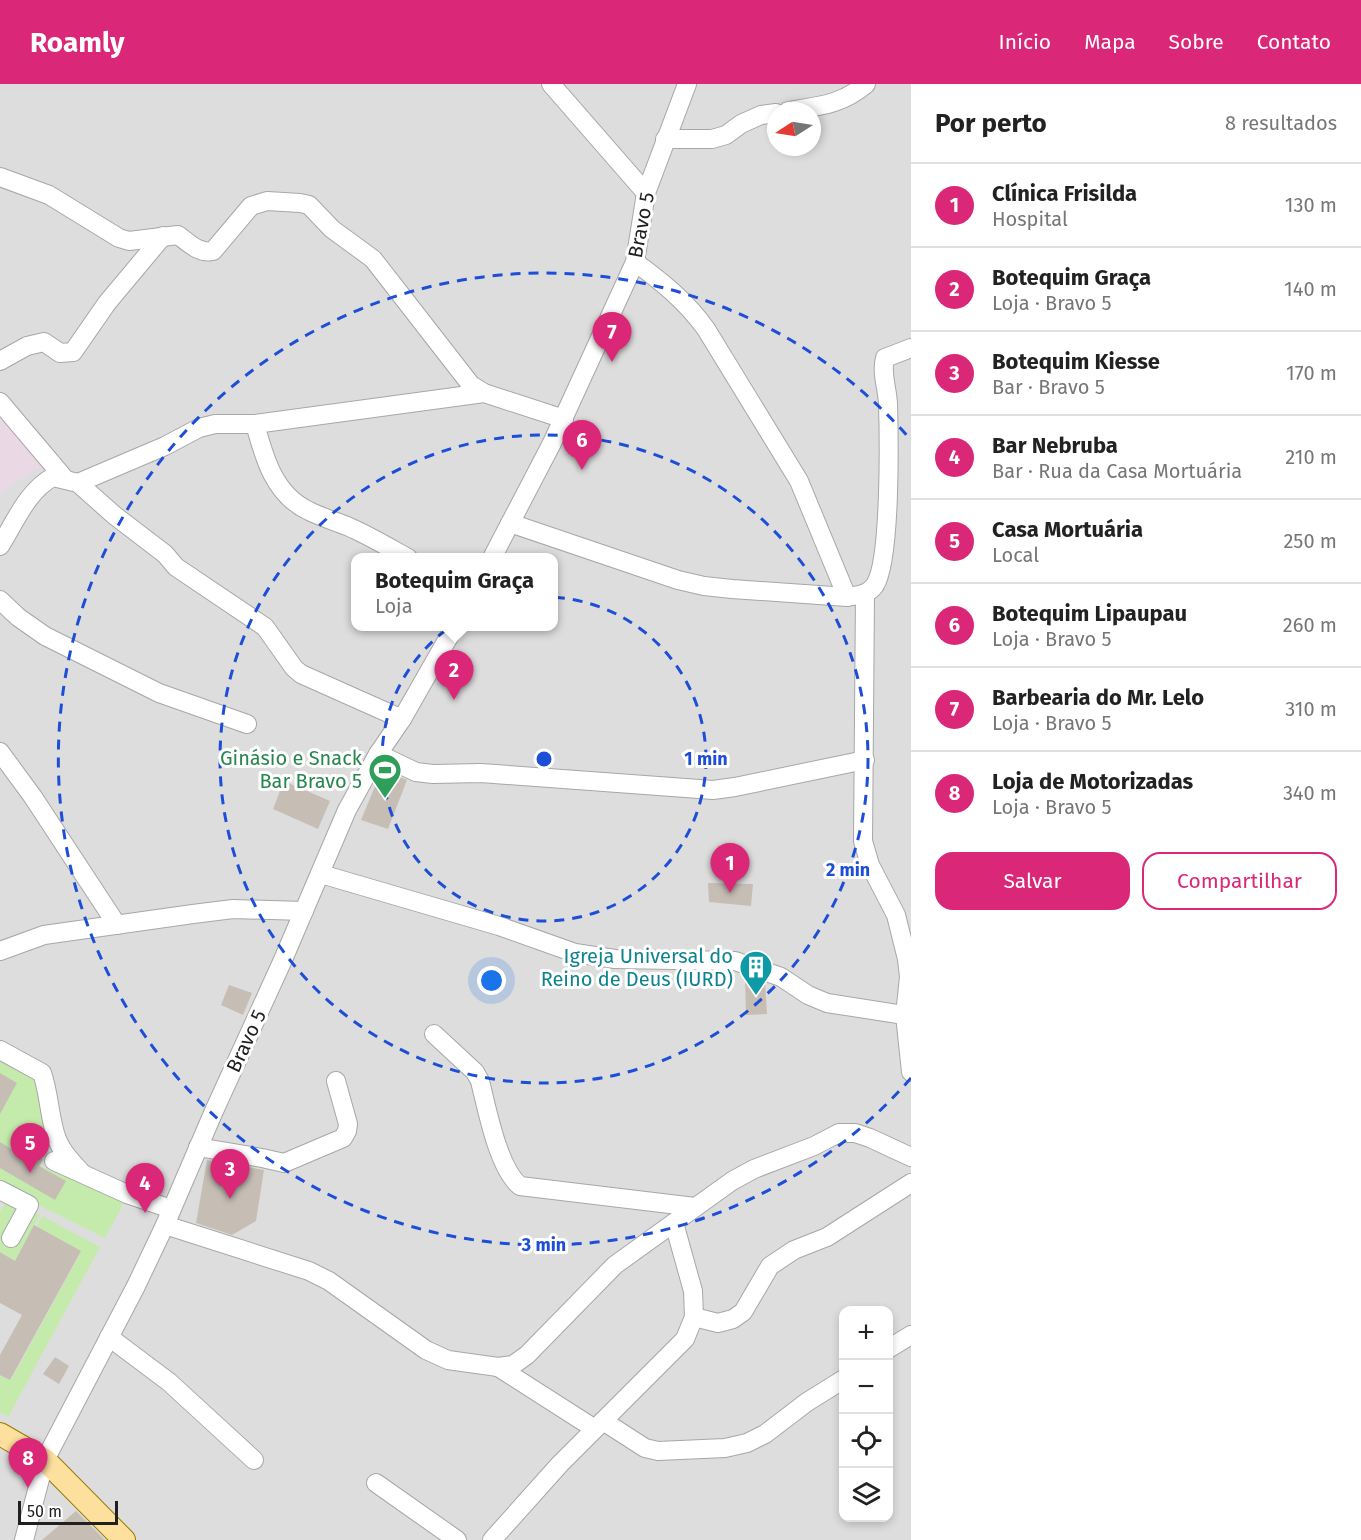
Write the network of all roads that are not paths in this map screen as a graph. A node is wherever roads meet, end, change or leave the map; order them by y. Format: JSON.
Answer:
{"nodes":[{"id":1,"x":551,"y":84,"type":"edge"},
{"id":2,"x":687,"y":84,"type":"edge"},
{"id":3,"x":866,"y":84,"type":"edge"},
{"id":4,"x":821,"y":106,"type":"edge"},
{"id":5,"x":767,"y":114,"type":"edge"},
{"id":6,"x":665,"y":139,"type":"junction"},
{"id":7,"x":0,"y":177,"type":"edge"},
{"id":8,"x":646,"y":193,"type":"junction"},
{"id":9,"x":163,"y":236,"type":"junction"},
{"id":10,"x":635,"y":262,"type":"junction"},
{"id":11,"x":911,"y":348,"type":"edge"},
{"id":12,"x":0,"y":361,"type":"edge"},
{"id":13,"x":483,"y":393,"type":"junction"},
{"id":14,"x":0,"y":402,"type":"edge"},
{"id":15,"x":564,"y":419,"type":"junction"},
{"id":16,"x":255,"y":424,"type":"junction"},
{"id":17,"x":71,"y":481,"type":"junction"},
{"id":18,"x":510,"y":524,"type":"junction"},
{"id":19,"x":0,"y":546,"type":"edge"},
{"id":20,"x":399,"y":553,"type":"edge"},
{"id":21,"x":495,"y":553,"type":"edge"},
{"id":22,"x":856,"y":596,"type":"junction"},
{"id":23,"x":0,"y":600,"type":"edge"},
{"id":24,"x":452,"y":631,"type":"edge"},
{"id":25,"x":402,"y":719,"type":"junction"},
{"id":26,"x":247,"y":724,"type":"dead end"},
{"id":27,"x":0,"y":752,"type":"edge"},
{"id":28,"x":378,"y":754,"type":"junction"},
{"id":29,"x":865,"y":760,"type":"junction"},
{"id":30,"x":321,"y":874,"type":"junction"},
{"id":31,"x":304,"y":911,"type":"junction"},
{"id":32,"x":117,"y":925,"type":"junction"},
{"id":33,"x":0,"y":951,"type":"edge"},
{"id":34,"x":908,"y":1015,"type":"edge"},
{"id":35,"x":434,"y":1034,"type":"dead end"},
{"id":36,"x":0,"y":1050,"type":"edge"},
{"id":37,"x":911,"y":1072,"type":"edge"},
{"id":38,"x":336,"y":1081,"type":"dead end"},
{"id":39,"x":198,"y":1148,"type":"junction"},
{"id":40,"x":911,"y":1157,"type":"edge"},
{"id":41,"x":54,"y":1161,"type":"dead end"},
{"id":42,"x":81,"y":1172,"type":"junction"},
{"id":43,"x":911,"y":1183,"type":"edge"},
{"id":44,"x":0,"y":1190,"type":"edge"},
{"id":45,"x":695,"y":1207,"type":"junction"},
{"id":46,"x":168,"y":1217,"type":"junction"},
{"id":47,"x":674,"y":1223,"type":"junction"},
{"id":48,"x":11,"y":1238,"type":"dead end"},
{"id":49,"x":694,"y":1317,"type":"junction"},
{"id":50,"x":911,"y":1335,"type":"edge"},
{"id":51,"x":109,"y":1337,"type":"junction"},
{"id":52,"x":893,"y":1347,"type":"edge"},
{"id":53,"x":498,"y":1367,"type":"junction"},
{"id":54,"x":839,"y":1381,"type":"edge"},
{"id":55,"x":599,"y":1425,"type":"junction"},
{"id":56,"x":0,"y":1434,"type":"edge"},
{"id":57,"x":45,"y":1460,"type":"junction"},
{"id":58,"x":255,"y":1460,"type":"dead end"},
{"id":59,"x":376,"y":1483,"type":"dead end"},
{"id":60,"x":24,"y":1540,"type":"edge"},
{"id":61,"x":124,"y":1540,"type":"edge"},
{"id":62,"x":458,"y":1540,"type":"edge"},
{"id":63,"x":492,"y":1540,"type":"edge"}],
"edges":[{"from":1,"to":8,"type":"street"},
{"from":2,"to":6,"type":"street","name":"Bravo 5"},
{"from":3,"to":4,"type":"street"},
{"from":5,"to":6,"type":"street"},
{"from":6,"to":8,"type":"street","name":"Bravo 5"},
{"from":7,"to":9,"type":"street"},
{"from":8,"to":10,"type":"street","name":"Bravo 5"},
{"from":9,"to":12,"type":"street"},
{"from":9,"to":13,"type":"street"},
{"from":10,"to":15,"type":"street","name":"Bravo 5"},
{"from":10,"to":22,"type":"street"},
{"from":11,"to":22,"type":"street"},
{"from":13,"to":15,"type":"street"},
{"from":13,"to":16,"type":"street"},
{"from":14,"to":17,"type":"street"},
{"from":15,"to":18,"type":"street","name":"Bravo 5"},
{"from":16,"to":17,"type":"street"},
{"from":16,"to":20,"type":"street"},
{"from":17,"to":19,"type":"street"},
{"from":17,"to":25,"type":"street"},
{"from":18,"to":21,"type":"street","name":"Bravo 5"},
{"from":18,"to":22,"type":"street"},
{"from":22,"to":29,"type":"street"},
{"from":23,"to":26,"type":"street"},
{"from":24,"to":25,"type":"street","name":"Bravo 5"},
{"from":25,"to":28,"type":"street","name":"Bravo 5"},
{"from":27,"to":32,"type":"street"},
{"from":28,"to":29,"type":"street"},
{"from":28,"to":30,"type":"street","name":"Bravo 5"},
{"from":29,"to":34,"type":"street"},
{"from":30,"to":31,"type":"street","name":"Bravo 5"},
{"from":30,"to":34,"type":"street"},
{"from":31,"to":32,"type":"street"},
{"from":31,"to":39,"type":"street","name":"Bravo 5"},
{"from":32,"to":33,"type":"street"},
{"from":34,"to":37,"type":"street"},
{"from":35,"to":45,"type":"street"},
{"from":36,"to":42,"type":"street"},
{"from":38,"to":39,"type":"street"},
{"from":39,"to":46,"type":"street","name":"Bravo 5"},
{"from":40,"to":45,"type":"street"},
{"from":41,"to":42,"type":"street"},
{"from":42,"to":46,"type":"street"},
{"from":43,"to":49,"type":"street"},
{"from":44,"to":48,"type":"street"},
{"from":45,"to":47,"type":"street"},
{"from":46,"to":51,"type":"street","name":"Bravo 5"},
{"from":46,"to":53,"type":"street"},
{"from":47,"to":49,"type":"street"},
{"from":47,"to":53,"type":"street"},
{"from":49,"to":55,"type":"street"},
{"from":50,"to":52,"type":"street"},
{"from":51,"to":57,"type":"street","name":"Bravo 5"},
{"from":51,"to":58,"type":"street"},
{"from":53,"to":55,"type":"street"},
{"from":54,"to":55,"type":"street"},
{"from":55,"to":63,"type":"street"},
{"from":56,"to":57,"type":"main road"},
{"from":57,"to":60,"type":"street","name":"Bravo 5"},
{"from":57,"to":61,"type":"main road"},
{"from":59,"to":62,"type":"street"}]}
